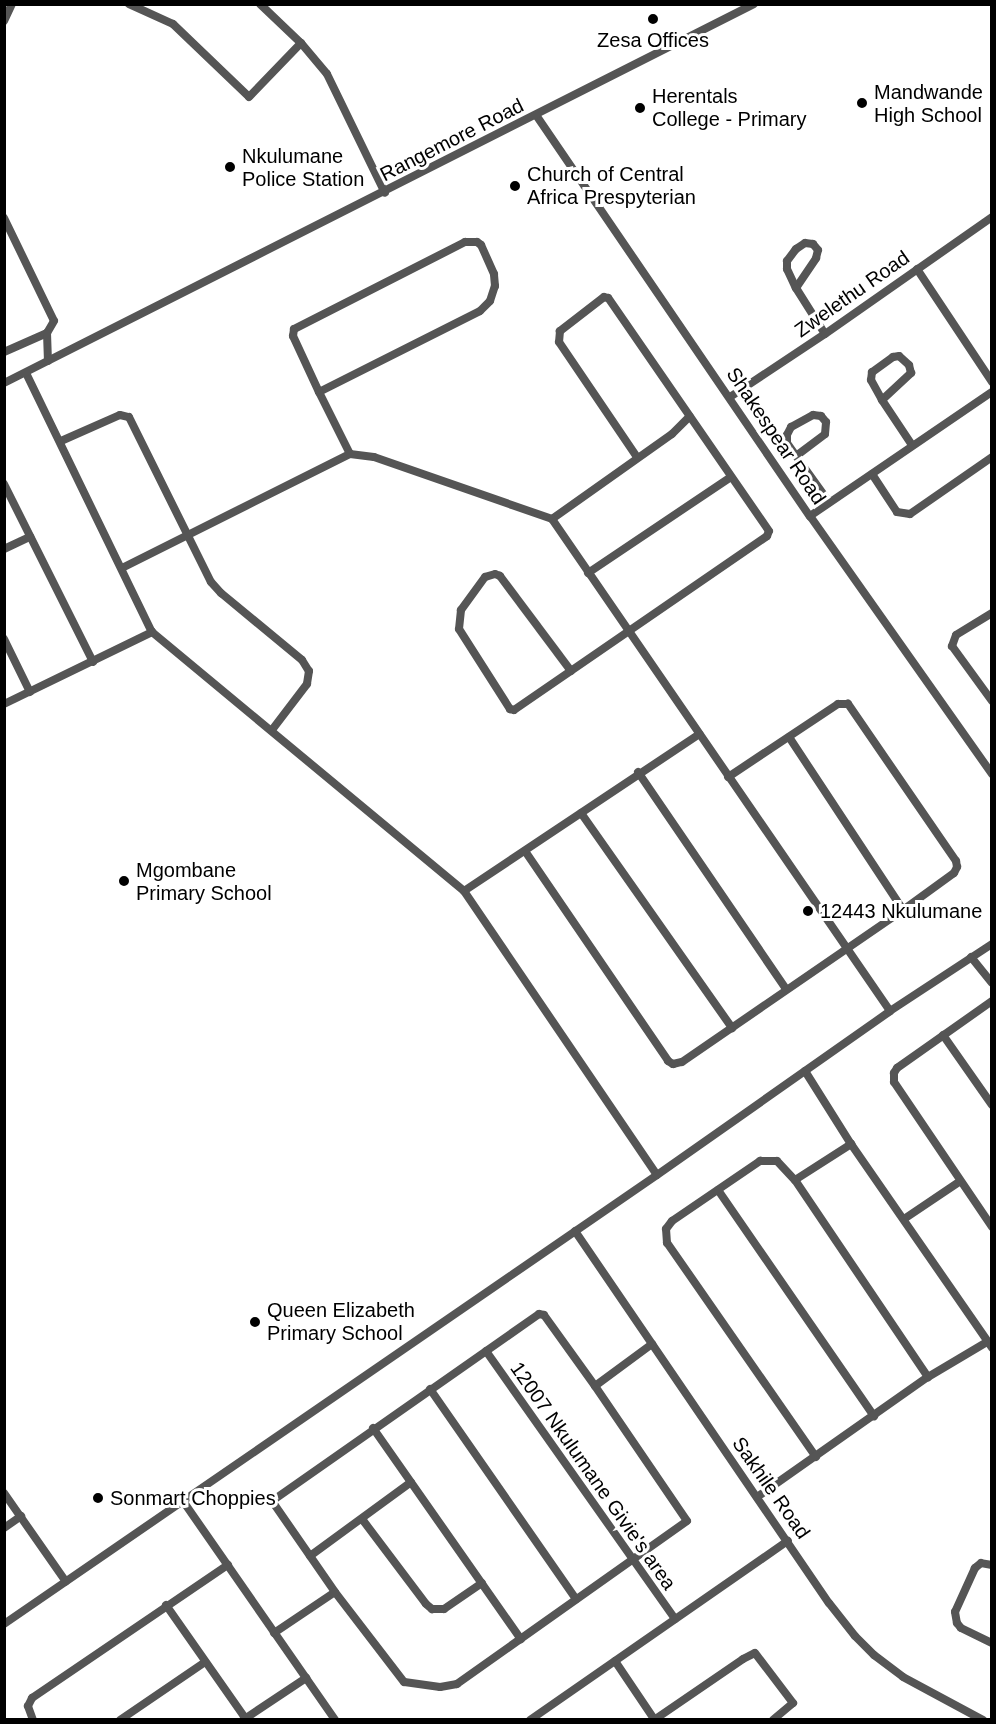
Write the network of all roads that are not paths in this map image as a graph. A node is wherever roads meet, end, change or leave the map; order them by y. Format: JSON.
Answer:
{"nodes":[{"id":1,"x":12,"y":4,"type":"edge"},
{"id":2,"x":129,"y":4,"type":"edge"},
{"id":3,"x":261,"y":4,"type":"edge"},
{"id":4,"x":754,"y":4,"type":"edge"},
{"id":5,"x":4,"y":21,"type":"edge"},
{"id":6,"x":301,"y":43,"type":"junction"},
{"id":7,"x":536,"y":116,"type":"junction"},
{"id":8,"x":385,"y":193,"type":"junction"},
{"id":9,"x":992,"y":217,"type":"edge"},
{"id":10,"x":4,"y":218,"type":"edge"},
{"id":11,"x":7,"y":230,"type":"edge"},
{"id":12,"x":917,"y":269,"type":"junction"},
{"id":13,"x":796,"y":288,"type":"junction"},
{"id":14,"x":47,"y":333,"type":"junction"},
{"id":15,"x":825,"y":334,"type":"junction"},
{"id":16,"x":4,"y":351,"type":"edge"},
{"id":17,"x":48,"y":361,"type":"junction"},
{"id":18,"x":26,"y":373,"type":"junction"},
{"id":19,"x":992,"y":382,"type":"edge"},
{"id":20,"x":4,"y":383,"type":"edge"},
{"id":21,"x":992,"y":392,"type":"edge"},
{"id":22,"x":319,"y":393,"type":"junction"},
{"id":23,"x":730,"y":397,"type":"junction"},
{"id":24,"x":882,"y":400,"type":"junction"},
{"id":25,"x":690,"y":416,"type":"junction"},
{"id":26,"x":61,"y":441,"type":"junction"},
{"id":27,"x":912,"y":445,"type":"junction"},
{"id":28,"x":350,"y":454,"type":"junction"},
{"id":29,"x":796,"y":456,"type":"junction"},
{"id":30,"x":637,"y":457,"type":"junction"},
{"id":31,"x":992,"y":457,"type":"edge"},
{"id":32,"x":872,"y":474,"type":"junction"},
{"id":33,"x":731,"y":477,"type":"junction"},
{"id":34,"x":4,"y":484,"type":"edge"},
{"id":35,"x":829,"y":502,"type":"junction"},
{"id":36,"x":810,"y":516,"type":"junction"},
{"id":37,"x":552,"y":519,"type":"junction"},
{"id":38,"x":189,"y":535,"type":"junction"},
{"id":39,"x":30,"y":537,"type":"junction"},
{"id":40,"x":4,"y":549,"type":"edge"},
{"id":41,"x":122,"y":568,"type":"junction"},
{"id":42,"x":588,"y":573,"type":"junction"},
{"id":43,"x":992,"y":613,"type":"edge"},
{"id":44,"x":152,"y":632,"type":"junction"},
{"id":45,"x":629,"y":632,"type":"junction"},
{"id":46,"x":4,"y":639,"type":"edge"},
{"id":47,"x":93,"y":662,"type":"junction"},
{"id":48,"x":571,"y":671,"type":"junction"},
{"id":49,"x":30,"y":692,"type":"junction"},
{"id":50,"x":992,"y":701,"type":"edge"},
{"id":51,"x":4,"y":704,"type":"edge"},
{"id":52,"x":272,"y":730,"type":"junction"},
{"id":53,"x":699,"y":734,"type":"junction"},
{"id":54,"x":789,"y":737,"type":"junction"},
{"id":55,"x":638,"y":772,"type":"junction"},
{"id":56,"x":992,"y":774,"type":"edge"},
{"id":57,"x":728,"y":777,"type":"junction"},
{"id":58,"x":581,"y":813,"type":"junction"},
{"id":59,"x":525,"y":851,"type":"junction"},
{"id":60,"x":464,"y":891,"type":"junction"},
{"id":61,"x":903,"y":910,"type":"junction"},
{"id":62,"x":992,"y":944,"type":"edge"},
{"id":63,"x":847,"y":947,"type":"junction"},
{"id":64,"x":971,"y":957,"type":"junction"},
{"id":65,"x":992,"y":983,"type":"edge"},
{"id":66,"x":786,"y":989,"type":"junction"},
{"id":67,"x":992,"y":1001,"type":"edge"},
{"id":68,"x":890,"y":1011,"type":"junction"},
{"id":69,"x":732,"y":1028,"type":"junction"},
{"id":70,"x":943,"y":1035,"type":"junction"},
{"id":71,"x":805,"y":1071,"type":"junction"},
{"id":72,"x":992,"y":1105,"type":"edge"},
{"id":73,"x":851,"y":1144,"type":"junction"},
{"id":74,"x":657,"y":1175,"type":"junction"},
{"id":75,"x":795,"y":1180,"type":"junction"},
{"id":76,"x":959,"y":1182,"type":"junction"},
{"id":77,"x":718,"y":1190,"type":"junction"},
{"id":78,"x":904,"y":1219,"type":"junction"},
{"id":79,"x":992,"y":1227,"type":"edge"},
{"id":80,"x":575,"y":1231,"type":"junction"},
{"id":81,"x":652,"y":1344,"type":"junction"},
{"id":82,"x":989,"y":1345,"type":"edge"},
{"id":83,"x":486,"y":1351,"type":"junction"},
{"id":84,"x":928,"y":1377,"type":"junction"},
{"id":85,"x":595,"y":1386,"type":"junction"},
{"id":86,"x":430,"y":1389,"type":"junction"},
{"id":87,"x":874,"y":1416,"type":"junction"},
{"id":88,"x":374,"y":1428,"type":"junction"},
{"id":89,"x":816,"y":1457,"type":"junction"},
{"id":90,"x":411,"y":1482,"type":"junction"},
{"id":91,"x":4,"y":1493,"type":"edge"},
{"id":92,"x":757,"y":1497,"type":"junction"},
{"id":93,"x":183,"y":1502,"type":"junction"},
{"id":94,"x":21,"y":1516,"type":"junction"},
{"id":95,"x":362,"y":1519,"type":"junction"},
{"id":96,"x":4,"y":1528,"type":"edge"},
{"id":97,"x":788,"y":1541,"type":"junction"},
{"id":98,"x":310,"y":1557,"type":"junction"},
{"id":99,"x":633,"y":1562,"type":"junction"},
{"id":100,"x":228,"y":1565,"type":"junction"},
{"id":101,"x":992,"y":1565,"type":"edge"},
{"id":102,"x":66,"y":1582,"type":"junction"},
{"id":103,"x":482,"y":1583,"type":"junction"},
{"id":104,"x":335,"y":1592,"type":"junction"},
{"id":105,"x":576,"y":1599,"type":"junction"},
{"id":106,"x":166,"y":1605,"type":"junction"},
{"id":107,"x":675,"y":1619,"type":"junction"},
{"id":108,"x":4,"y":1624,"type":"edge"},
{"id":109,"x":274,"y":1633,"type":"junction"},
{"id":110,"x":521,"y":1639,"type":"junction"},
{"id":111,"x":992,"y":1643,"type":"edge"},
{"id":112,"x":615,"y":1661,"type":"junction"},
{"id":113,"x":205,"y":1662,"type":"junction"},
{"id":114,"x":306,"y":1678,"type":"junction"},
{"id":115,"x":33,"y":1719,"type":"edge"},
{"id":116,"x":120,"y":1719,"type":"edge"},
{"id":117,"x":244,"y":1719,"type":"edge"},
{"id":118,"x":335,"y":1719,"type":"edge"},
{"id":119,"x":530,"y":1719,"type":"edge"},
{"id":120,"x":654,"y":1719,"type":"edge"},
{"id":121,"x":773,"y":1719,"type":"edge"},
{"id":122,"x":983,"y":1719,"type":"edge"}],
"edges":[{"from":1,"to":5,"type":"street"},
{"from":2,"to":6,"type":"street"},
{"from":3,"to":6,"type":"street"},
{"from":4,"to":7,"type":"street","name":"Rangemore Road"},
{"from":6,"to":8,"type":"street"},
{"from":7,"to":8,"type":"street","name":"Rangemore Road"},
{"from":7,"to":23,"type":"street","name":"Shakespear Road"},
{"from":8,"to":17,"type":"street","name":"Rangemore Road"},
{"from":9,"to":12,"type":"street","name":"Zwelethu Road"},
{"from":10,"to":11,"type":"street"},
{"from":11,"to":14,"type":"street"},
{"from":12,"to":15,"type":"street","name":"Zwelethu Road"},
{"from":12,"to":19,"type":"street"},
{"from":13,"to":13,"type":"street"},
{"from":13,"to":15,"type":"street"},
{"from":14,"to":16,"type":"street"},
{"from":14,"to":17,"type":"street"},
{"from":15,"to":23,"type":"street","name":"Zwelethu Road"},
{"from":17,"to":18,"type":"street","name":"Rangemore Road"},
{"from":18,"to":20,"type":"street","name":"Rangemore Road"},
{"from":18,"to":26,"type":"street"},
{"from":21,"to":27,"type":"street"},
{"from":22,"to":22,"type":"street"},
{"from":22,"to":28,"type":"street"},
{"from":23,"to":36,"type":"street","name":"Shakespear Road"},
{"from":24,"to":24,"type":"street"},
{"from":24,"to":27,"type":"street"},
{"from":25,"to":30,"type":"street"},
{"from":25,"to":30,"type":"street"},
{"from":25,"to":33,"type":"street"},
{"from":26,"to":38,"type":"street"},
{"from":26,"to":41,"type":"street"},
{"from":27,"to":32,"type":"street"},
{"from":28,"to":37,"type":"street"},
{"from":28,"to":38,"type":"street"},
{"from":29,"to":29,"type":"street"},
{"from":29,"to":35,"type":"street"},
{"from":30,"to":37,"type":"street"},
{"from":31,"to":32,"type":"street"},
{"from":32,"to":35,"type":"street"},
{"from":33,"to":42,"type":"street"},
{"from":33,"to":45,"type":"street"},
{"from":34,"to":39,"type":"street"},
{"from":35,"to":36,"type":"street"},
{"from":36,"to":56,"type":"street","name":"Shakespear Road"},
{"from":37,"to":42,"type":"street"},
{"from":38,"to":41,"type":"street"},
{"from":38,"to":52,"type":"street"},
{"from":39,"to":40,"type":"street"},
{"from":39,"to":47,"type":"street"},
{"from":41,"to":44,"type":"street"},
{"from":42,"to":45,"type":"street"},
{"from":43,"to":50,"type":"street"},
{"from":44,"to":47,"type":"street"},
{"from":44,"to":52,"type":"street"},
{"from":45,"to":48,"type":"street"},
{"from":45,"to":53,"type":"street"},
{"from":46,"to":49,"type":"street"},
{"from":47,"to":49,"type":"street"},
{"from":48,"to":48,"type":"street"},
{"from":49,"to":51,"type":"street"},
{"from":52,"to":60,"type":"street"},
{"from":53,"to":55,"type":"street"},
{"from":53,"to":57,"type":"street"},
{"from":54,"to":57,"type":"street"},
{"from":54,"to":61,"type":"street"},
{"from":54,"to":61,"type":"street"},
{"from":55,"to":58,"type":"street"},
{"from":55,"to":66,"type":"street"},
{"from":57,"to":63,"type":"street"},
{"from":58,"to":59,"type":"street"},
{"from":58,"to":69,"type":"street"},
{"from":59,"to":60,"type":"street"},
{"from":59,"to":69,"type":"street"},
{"from":60,"to":74,"type":"street"},
{"from":61,"to":63,"type":"street"},
{"from":62,"to":64,"type":"street"},
{"from":63,"to":66,"type":"street"},
{"from":63,"to":68,"type":"street"},
{"from":64,"to":65,"type":"street"},
{"from":64,"to":68,"type":"street"},
{"from":66,"to":69,"type":"street"},
{"from":67,"to":70,"type":"street"},
{"from":68,"to":71,"type":"street"},
{"from":70,"to":72,"type":"street"},
{"from":70,"to":76,"type":"street"},
{"from":71,"to":73,"type":"street"},
{"from":71,"to":74,"type":"street"},
{"from":73,"to":75,"type":"street"},
{"from":73,"to":78,"type":"street"},
{"from":74,"to":80,"type":"street"},
{"from":75,"to":77,"type":"street"},
{"from":75,"to":84,"type":"street"},
{"from":76,"to":78,"type":"street"},
{"from":76,"to":79,"type":"street"},
{"from":77,"to":87,"type":"street"},
{"from":77,"to":89,"type":"street"},
{"from":78,"to":82,"type":"street"},
{"from":80,"to":81,"type":"street","name":"Sakhile Road"},
{"from":80,"to":93,"type":"street"},
{"from":81,"to":85,"type":"street"},
{"from":81,"to":92,"type":"street","name":"Sakhile Road"},
{"from":82,"to":84,"type":"street"},
{"from":83,"to":85,"type":"street"},
{"from":83,"to":86,"type":"street"},
{"from":83,"to":99,"type":"street","name":"12007 Nkulumane Givie's area"},
{"from":84,"to":87,"type":"street"},
{"from":85,"to":99,"type":"street"},
{"from":86,"to":88,"type":"street"},
{"from":86,"to":105,"type":"street"},
{"from":87,"to":89,"type":"street"},
{"from":88,"to":90,"type":"street"},
{"from":88,"to":98,"type":"street"},
{"from":89,"to":92,"type":"street"},
{"from":90,"to":95,"type":"street"},
{"from":90,"to":103,"type":"street"},
{"from":91,"to":94,"type":"street"},
{"from":92,"to":97,"type":"street","name":"Sakhile Road"},
{"from":93,"to":100,"type":"street"},
{"from":93,"to":102,"type":"street"},
{"from":94,"to":96,"type":"street"},
{"from":94,"to":102,"type":"street"},
{"from":95,"to":98,"type":"street"},
{"from":95,"to":103,"type":"street"},
{"from":97,"to":107,"type":"street"},
{"from":97,"to":122,"type":"street","name":"Sakhile Road"},
{"from":98,"to":104,"type":"street"},
{"from":99,"to":105,"type":"street"},
{"from":99,"to":107,"type":"street","name":"12007 Nkulumane Givie's area"},
{"from":100,"to":106,"type":"street"},
{"from":100,"to":109,"type":"street"},
{"from":101,"to":111,"type":"street"},
{"from":102,"to":108,"type":"street"},
{"from":103,"to":110,"type":"street"},
{"from":104,"to":109,"type":"street"},
{"from":104,"to":110,"type":"street"},
{"from":105,"to":110,"type":"street"},
{"from":106,"to":113,"type":"street"},
{"from":106,"to":115,"type":"street"},
{"from":107,"to":112,"type":"street"},
{"from":109,"to":114,"type":"street"},
{"from":112,"to":119,"type":"street"},
{"from":112,"to":120,"type":"street"},
{"from":113,"to":116,"type":"street"},
{"from":113,"to":117,"type":"street"},
{"from":114,"to":117,"type":"street"},
{"from":114,"to":118,"type":"street"},
{"from":120,"to":121,"type":"street"}]}
